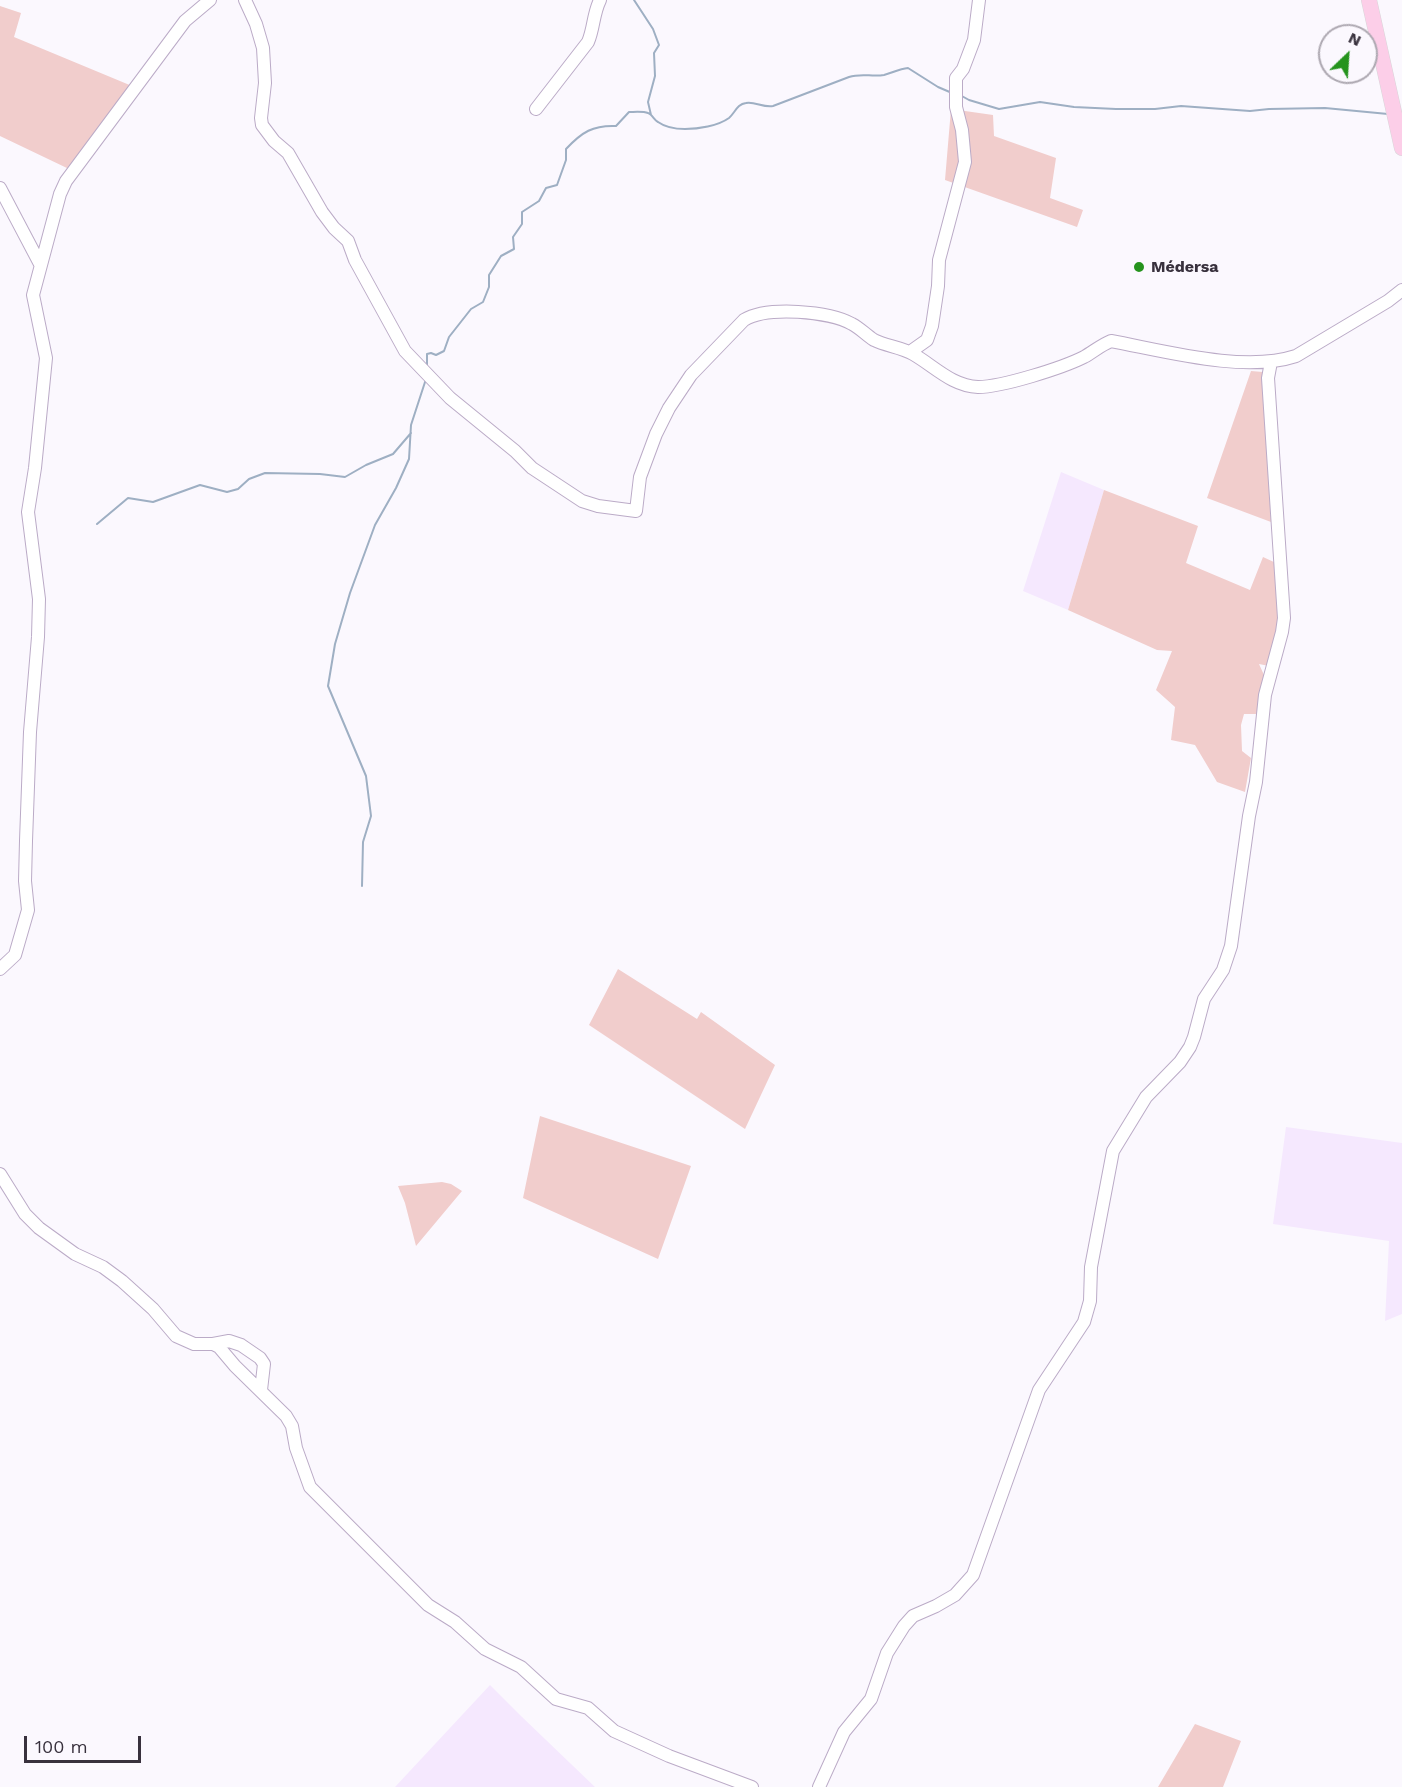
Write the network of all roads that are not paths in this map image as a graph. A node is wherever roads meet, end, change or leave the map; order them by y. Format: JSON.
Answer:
{"nodes":[{"id":1,"x":210,"y":0,"type":"edge"},
{"id":2,"x":246,"y":0,"type":"edge"},
{"id":3,"x":600,"y":0,"type":"edge"},
{"id":4,"x":979,"y":0,"type":"edge"},
{"id":5,"x":1369,"y":0,"type":"edge"},
{"id":6,"x":536,"y":109,"type":"dead end"},
{"id":7,"x":1402,"y":148,"type":"edge"},
{"id":8,"x":0,"y":188,"type":"edge"},
{"id":9,"x":40,"y":264,"type":"junction"},
{"id":10,"x":1402,"y":290,"type":"edge"},
{"id":11,"x":910,"y":352,"type":"junction"},
{"id":12,"x":1271,"y":362,"type":"junction"},
{"id":13,"x":0,"y":969,"type":"edge"},
{"id":14,"x":0,"y":1174,"type":"edge"},
{"id":15,"x":5,"y":1188,"type":"edge"},
{"id":16,"x":213,"y":1344,"type":"junction"},
{"id":17,"x":261,"y":1390,"type":"junction"},
{"id":18,"x":752,"y":1787,"type":"edge"},
{"id":19,"x":819,"y":1787,"type":"edge"}],
"edges":[{"from":1,"to":9,"type":"street"},
{"from":2,"to":11,"type":"street"},
{"from":3,"to":6,"type":"street"},
{"from":4,"to":11,"type":"street"},
{"from":5,"to":7,"type":"main road"},
{"from":8,"to":9,"type":"street"},
{"from":9,"to":13,"type":"street"},
{"from":10,"to":12,"type":"street"},
{"from":11,"to":12,"type":"street"},
{"from":12,"to":19,"type":"street"},
{"from":14,"to":15,"type":"street"},
{"from":15,"to":16,"type":"street"},
{"from":16,"to":17,"type":"street"},
{"from":16,"to":17,"type":"street"},
{"from":17,"to":18,"type":"street"}]}
